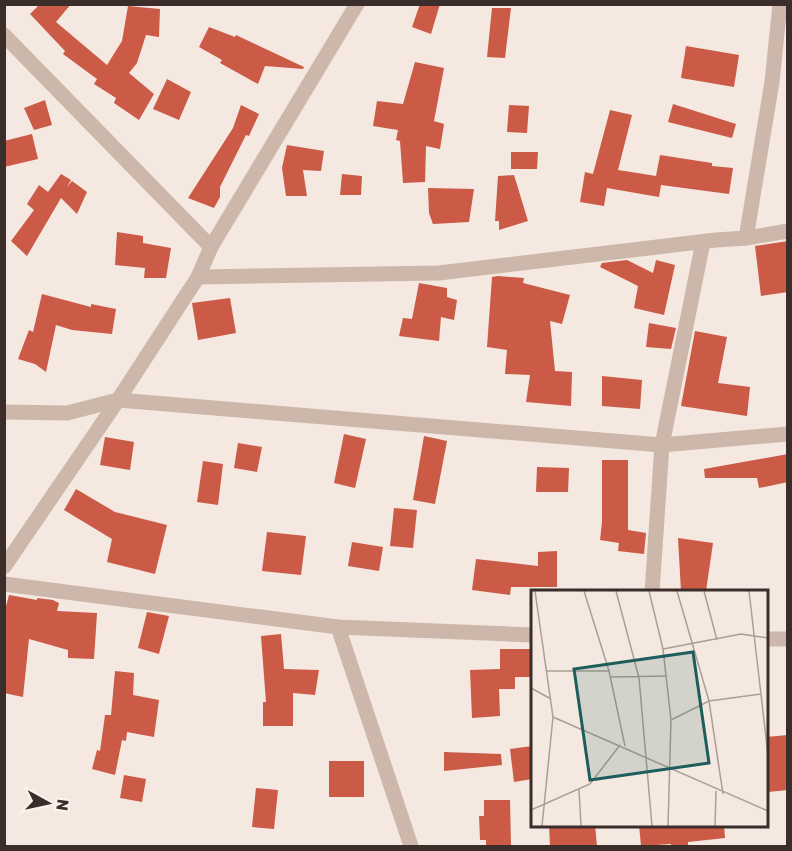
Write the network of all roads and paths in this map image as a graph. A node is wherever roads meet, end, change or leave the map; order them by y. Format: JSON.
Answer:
{"nodes":[{"id":1,"x":357,"y":4,"type":"edge"},
{"id":2,"x":780,"y":4,"type":"edge"},
{"id":3,"x":4,"y":35,"type":"edge"},
{"id":4,"x":788,"y":231,"type":"edge"},
{"id":5,"x":746,"y":238,"type":"junction"},
{"id":6,"x":702,"y":242,"type":"junction"},
{"id":7,"x":211,"y":247,"type":"junction"},
{"id":8,"x":198,"y":277,"type":"junction"},
{"id":9,"x":118,"y":400,"type":"junction"},
{"id":10,"x":4,"y":412,"type":"edge"},
{"id":11,"x":788,"y":434,"type":"edge"},
{"id":12,"x":662,"y":445,"type":"junction"},
{"id":13,"x":4,"y":567,"type":"edge"},
{"id":14,"x":4,"y":584,"type":"edge"},
{"id":15,"x":652,"y":590,"type":"edge"},
{"id":16,"x":338,"y":627,"type":"junction"},
{"id":17,"x":531,"y":635,"type":"edge"},
{"id":18,"x":768,"y":639,"type":"edge"},
{"id":19,"x":788,"y":639,"type":"edge"},
{"id":20,"x":411,"y":846,"type":"edge"}],
"edges":[{"from":1,"to":7,"type":"street"},
{"from":2,"to":5,"type":"street"},
{"from":3,"to":7,"type":"street"},
{"from":4,"to":5,"type":"street"},
{"from":5,"to":6,"type":"street"},
{"from":6,"to":8,"type":"street"},
{"from":6,"to":12,"type":"street"},
{"from":7,"to":8,"type":"street"},
{"from":8,"to":9,"type":"street"},
{"from":9,"to":10,"type":"street"},
{"from":9,"to":12,"type":"street"},
{"from":9,"to":13,"type":"street"},
{"from":11,"to":12,"type":"street"},
{"from":12,"to":15,"type":"street"},
{"from":14,"to":16,"type":"street"},
{"from":16,"to":17,"type":"street"},
{"from":16,"to":20,"type":"street"},
{"from":18,"to":19,"type":"street"}]}
